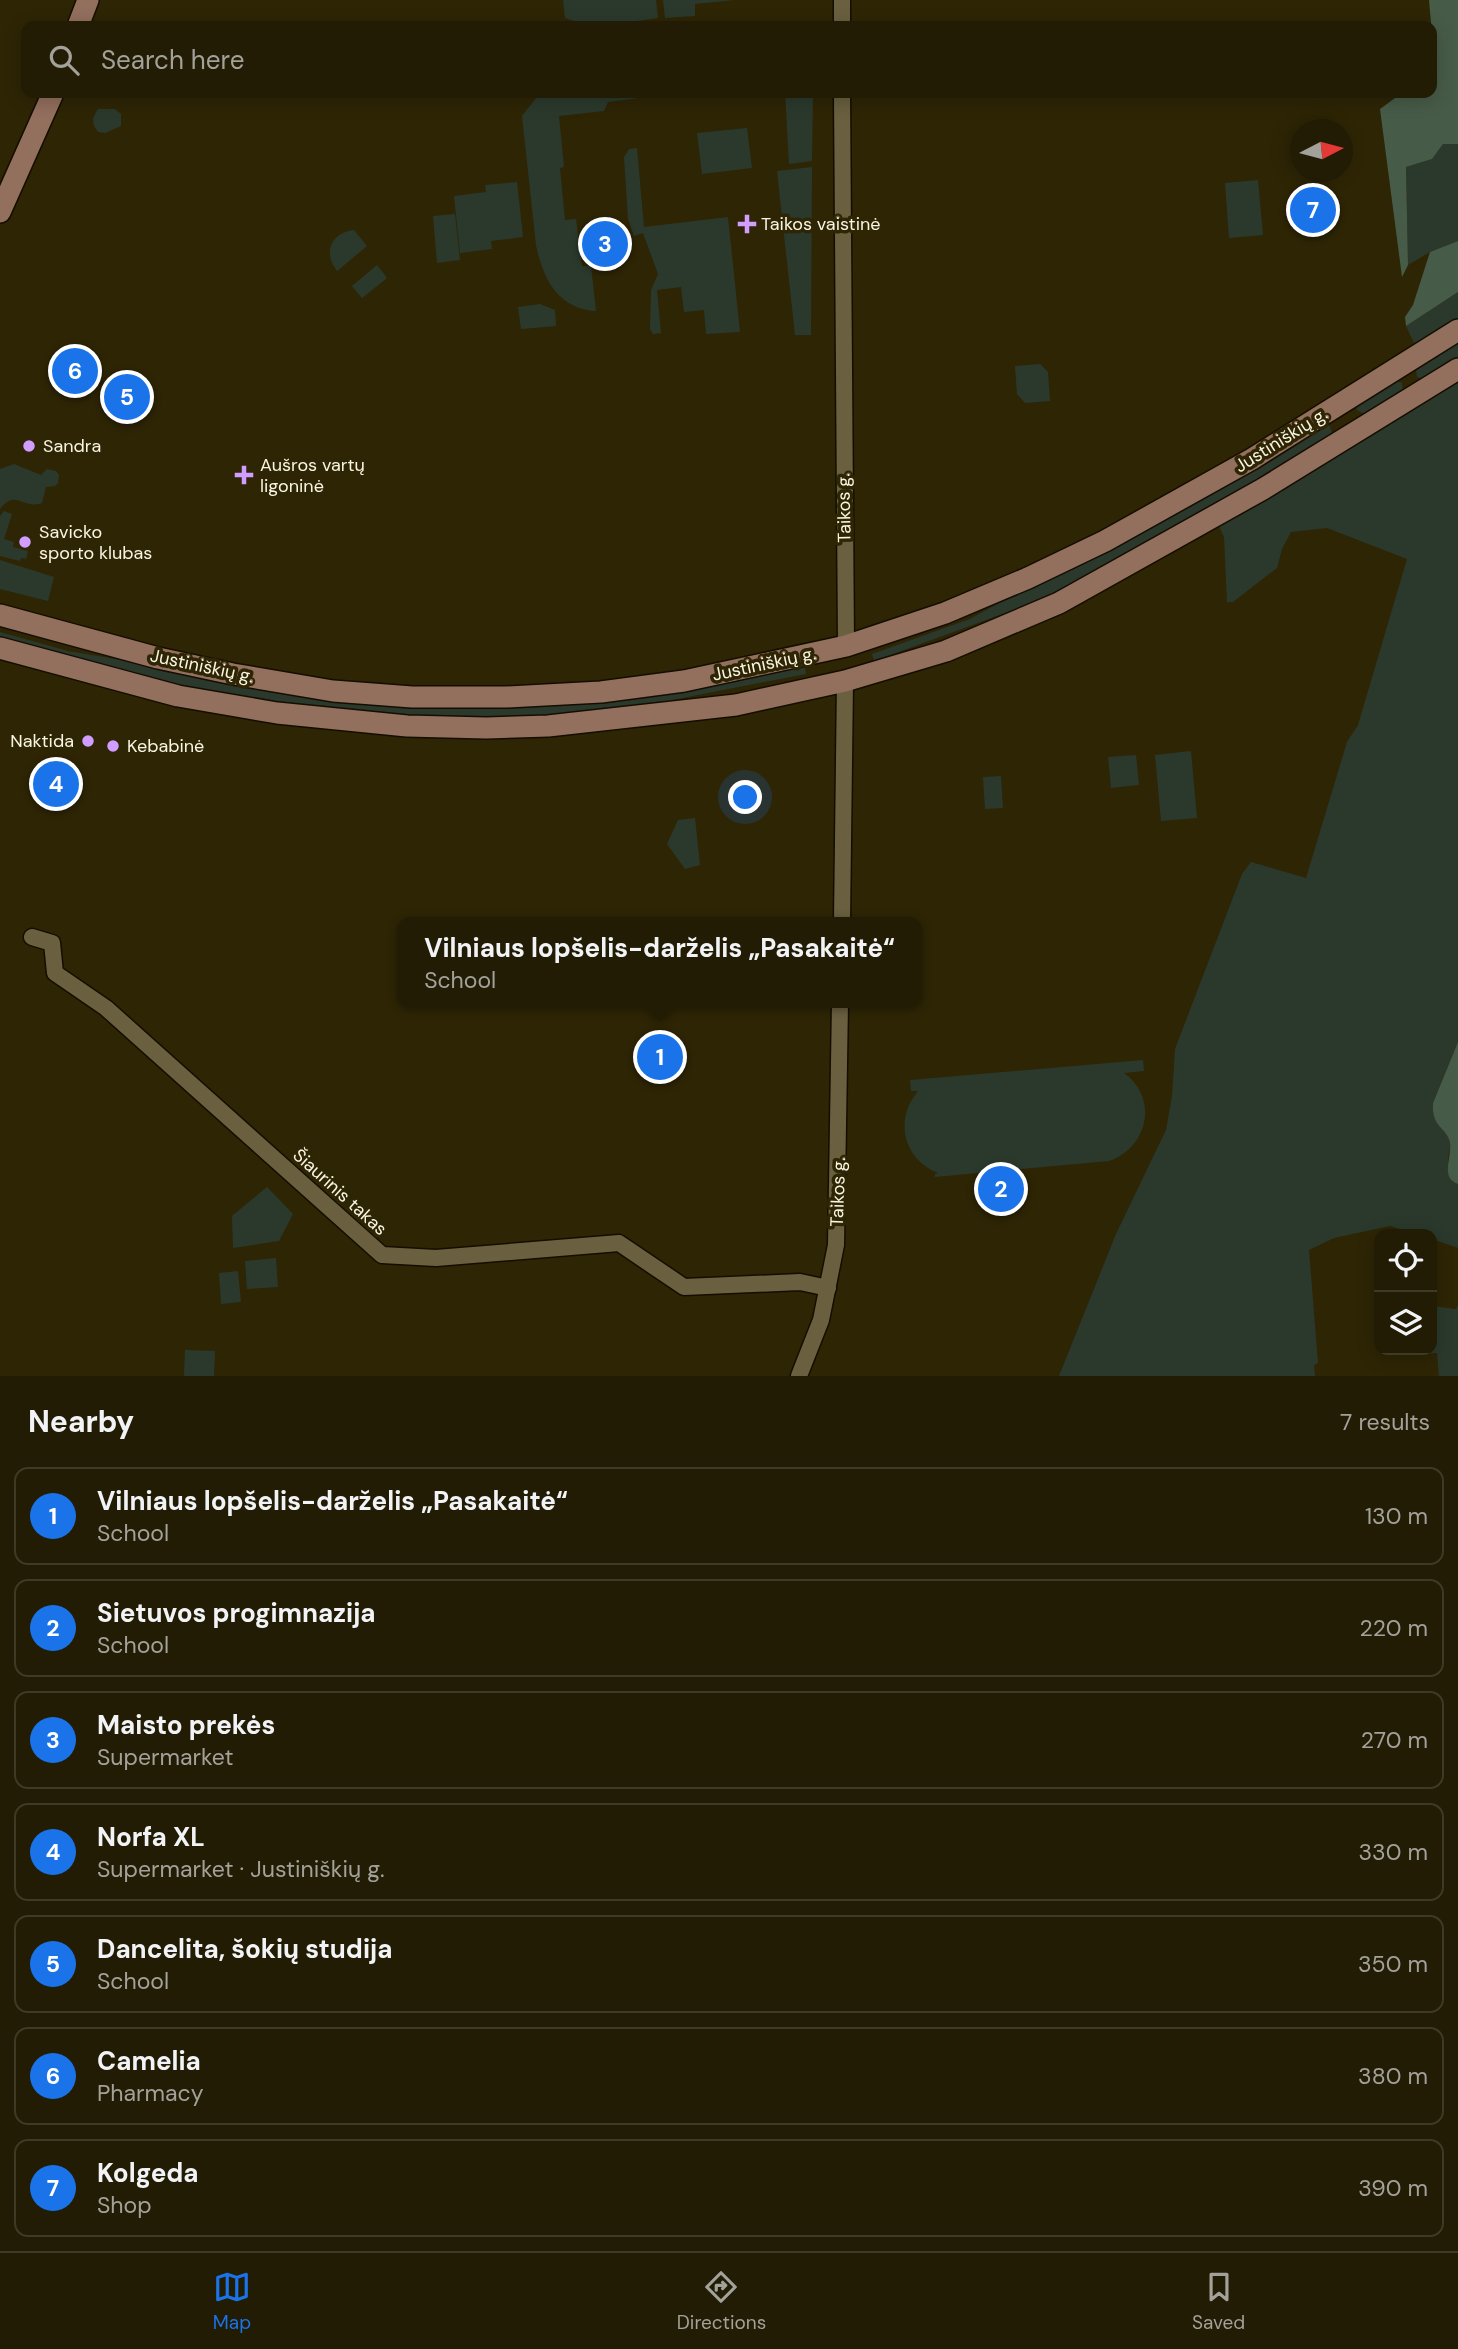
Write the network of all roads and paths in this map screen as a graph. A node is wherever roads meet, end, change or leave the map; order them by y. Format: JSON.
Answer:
{"nodes":[{"id":1,"x":88,"y":0,"type":"edge"},
{"id":2,"x":842,"y":0,"type":"edge"},
{"id":3,"x":80,"y":21,"type":"edge"},
{"id":4,"x":842,"y":21,"type":"edge"},
{"id":5,"x":51,"y":98,"type":"edge"},
{"id":6,"x":842,"y":98,"type":"edge"},
{"id":7,"x":0,"y":212,"type":"edge"},
{"id":8,"x":1458,"y":330,"type":"edge"},
{"id":9,"x":1458,"y":369,"type":"edge"},
{"id":10,"x":1342,"y":401,"type":"junction"},
{"id":11,"x":1359,"y":430,"type":"junction"},
{"id":12,"x":0,"y":615,"type":"edge"},
{"id":13,"x":846,"y":646,"type":"junction"},
{"id":14,"x":0,"y":648,"type":"edge"},
{"id":15,"x":845,"y":681,"type":"junction"},
{"id":16,"x":842,"y":917,"type":"edge"},
{"id":17,"x":32,"y":937,"type":"dead end"},
{"id":18,"x":840,"y":1008,"type":"edge"},
{"id":19,"x":828,"y":1288,"type":"junction"},
{"id":20,"x":799,"y":1376,"type":"edge"}],
"edges":[{"from":1,"to":3,"type":"main road"},
{"from":2,"to":4,"type":"street"},
{"from":5,"to":7,"type":"main road"},
{"from":6,"to":13,"type":"street","name":"Taikos g."},
{"from":8,"to":10,"type":"main road","name":"Justiniškių g."},
{"from":9,"to":11,"type":"main road","name":"Justiniškių g."},
{"from":10,"to":11,"type":"main road"},
{"from":10,"to":13,"type":"main road","name":"Justiniškių g."},
{"from":11,"to":15,"type":"main road","name":"Justiniškių g."},
{"from":12,"to":13,"type":"main road","name":"Justiniškių g."},
{"from":13,"to":15,"type":"main road","name":"Taikos g."},
{"from":14,"to":15,"type":"main road","name":"Justiniškių g."},
{"from":15,"to":16,"type":"street","name":"Taikos g."},
{"from":17,"to":19,"type":"street","name":"Šiaurinis takas"},
{"from":18,"to":19,"type":"street","name":"Taikos g."},
{"from":19,"to":20,"type":"street","name":"Taikos g."}]}
